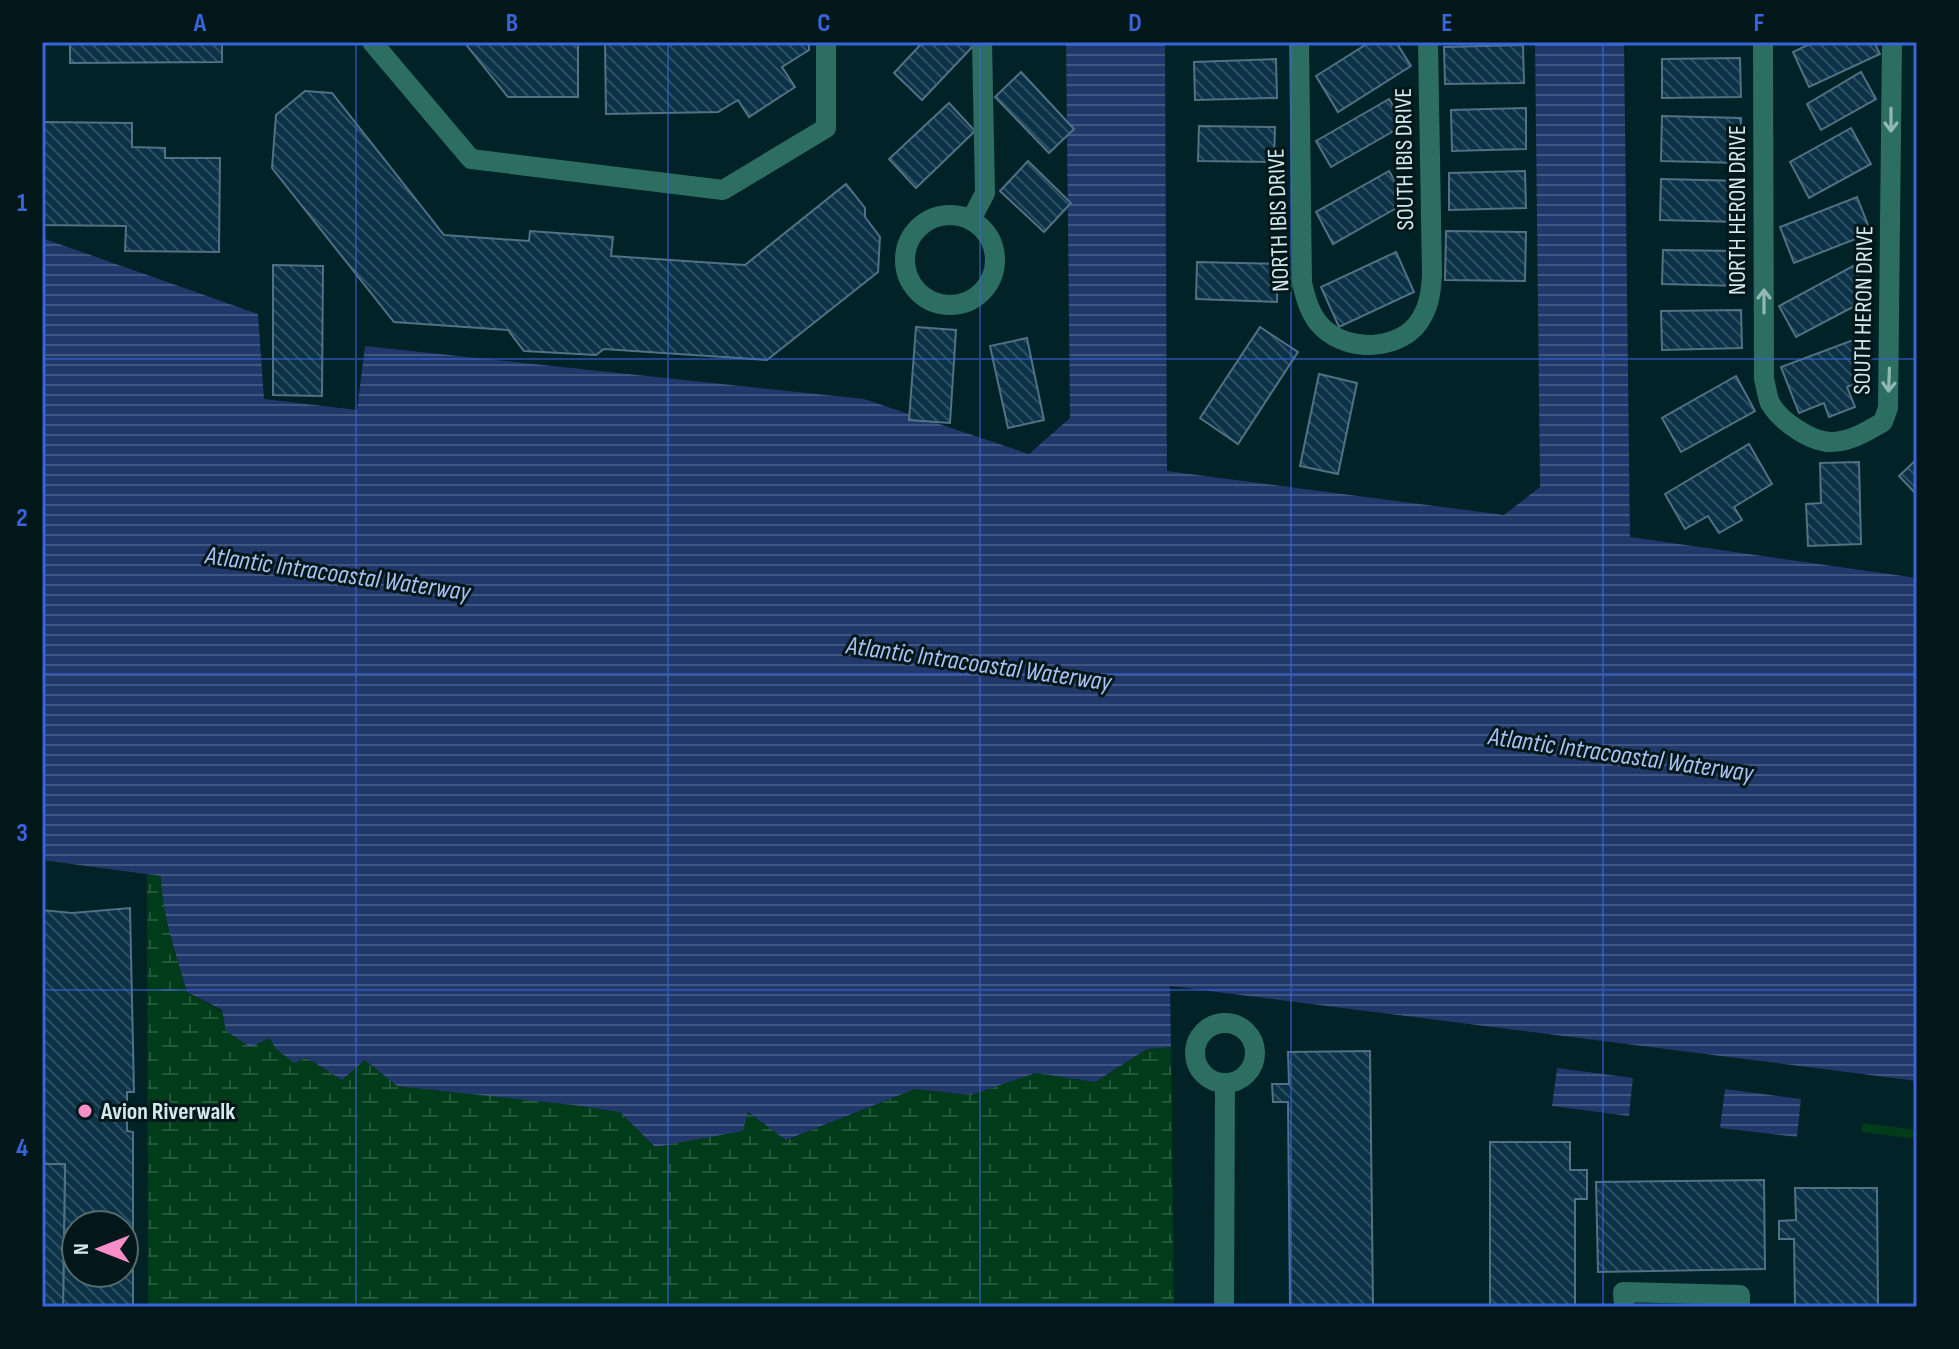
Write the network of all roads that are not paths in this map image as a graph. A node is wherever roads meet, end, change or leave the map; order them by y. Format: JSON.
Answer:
{"nodes":[{"id":1,"x":372,"y":42,"type":"edge"},
{"id":2,"x":826,"y":42,"type":"edge"},
{"id":3,"x":982,"y":42,"type":"edge"},
{"id":4,"x":1299,"y":42,"type":"edge"},
{"id":5,"x":1428,"y":42,"type":"edge"},
{"id":6,"x":1763,"y":42,"type":"edge"},
{"id":7,"x":1892,"y":42,"type":"edge"},
{"id":8,"x":971,"y":220,"type":"junction"},
{"id":9,"x":1432,"y":275,"type":"joint"},
{"id":10,"x":1764,"y":379,"type":"joint"},
{"id":11,"x":1225,"y":1083,"type":"dead end"},
{"id":12,"x":1224,"y":1307,"type":"edge"},
{"id":13,"x":1624,"y":1307,"type":"edge"},
{"id":14,"x":1740,"y":1307,"type":"edge"}],
"edges":[{"from":1,"to":2,"type":"street"},
{"from":3,"to":8,"type":"street"},
{"from":4,"to":9,"type":"street","name":"NORTH IBIS DRIVE"},
{"from":5,"to":9,"type":"street","name":"SOUTH IBIS DRIVE"},
{"from":10,"to":6,"type":"street","name":"NORTH HERON DRIVE","one_way":true},
{"from":7,"to":10,"type":"street","name":"SOUTH HERON DRIVE","one_way":true},
{"from":8,"to":8,"type":"street"},
{"from":11,"to":12,"type":"street"},
{"from":13,"to":14,"type":"street"}]}
